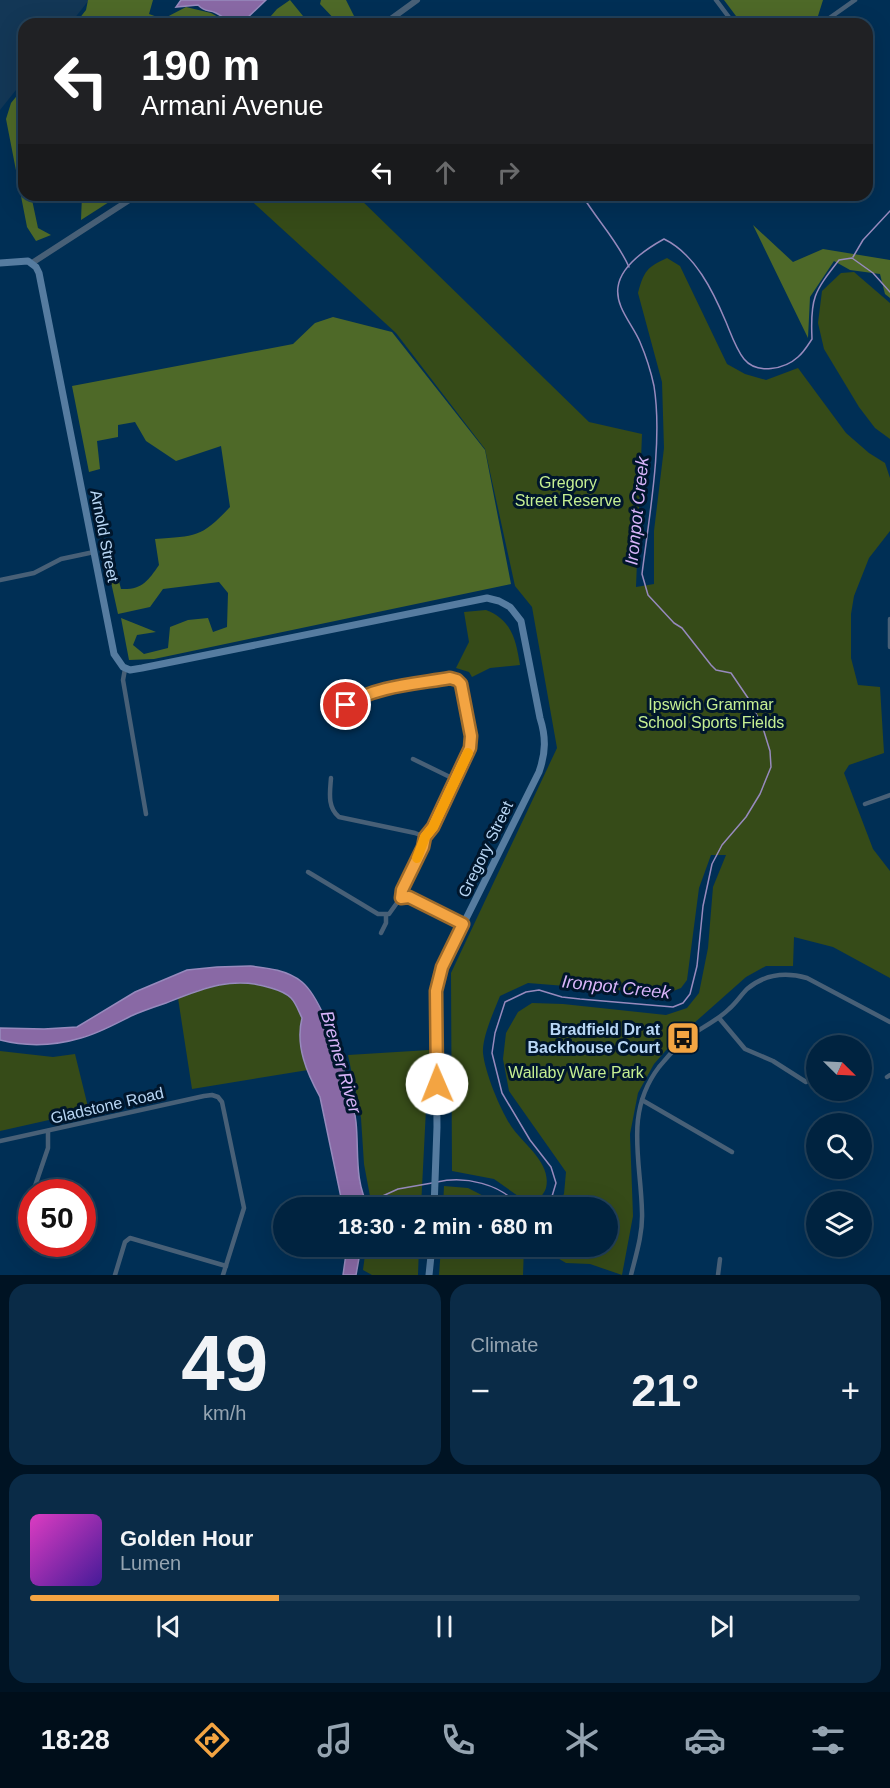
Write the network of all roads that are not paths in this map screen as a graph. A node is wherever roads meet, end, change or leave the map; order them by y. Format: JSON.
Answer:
{"nodes":[{"id":1,"x":417,"y":0,"type":"edge"},
{"id":2,"x":716,"y":0,"type":"edge"},
{"id":3,"x":855,"y":0,"type":"edge"},
{"id":4,"x":392,"y":18,"type":"edge"},
{"id":5,"x":730,"y":18,"type":"edge"},
{"id":6,"x":830,"y":18,"type":"edge"},
{"id":7,"x":128,"y":201,"type":"edge"},
{"id":8,"x":0,"y":263,"type":"edge"},
{"id":9,"x":32,"y":263,"type":"junction"},
{"id":10,"x":94,"y":552,"type":"junction"},
{"id":11,"x":0,"y":580,"type":"edge"},
{"id":12,"x":890,"y":618,"type":"edge"},
{"id":13,"x":890,"y":647,"type":"edge"},
{"id":14,"x":125,"y":669,"type":"junction"},
{"id":15,"x":346,"y":705,"type":"dead end"},
{"id":16,"x":413,"y":759,"type":"dead end"},
{"id":17,"x":331,"y":778,"type":"dead end"},
{"id":18,"x":456,"y":780,"type":"junction"},
{"id":19,"x":890,"y":795,"type":"edge"},
{"id":20,"x":865,"y":804,"type":"dead end"},
{"id":21,"x":146,"y":814,"type":"dead end"},
{"id":22,"x":425,"y":837,"type":"junction"},
{"id":23,"x":308,"y":872,"type":"dead end"},
{"id":24,"x":401,"y":898,"type":"junction"},
{"id":25,"x":386,"y":915,"type":"junction"},
{"id":26,"x":463,"y":924,"type":"junction"},
{"id":27,"x":381,"y":933,"type":"dead end"},
{"id":28,"x":719,"y":1018,"type":"junction"},
{"id":29,"x":890,"y":1022,"type":"edge"},
{"id":30,"x":806,"y":1082,"type":"dead end"},
{"id":31,"x":642,"y":1100,"type":"junction"},
{"id":32,"x":48,"y":1131,"type":"junction"},
{"id":33,"x":0,"y":1141,"type":"edge"},
{"id":34,"x":732,"y":1152,"type":"dead end"},
{"id":35,"x":37,"y":1179,"type":"edge"},
{"id":36,"x":435,"y":1197,"type":"edge"},
{"id":37,"x":431,"y":1257,"type":"edge"},
{"id":38,"x":720,"y":1259,"type":"dead end"},
{"id":39,"x":226,"y":1266,"type":"junction"},
{"id":40,"x":115,"y":1275,"type":"edge"},
{"id":41,"x":223,"y":1275,"type":"edge"},
{"id":42,"x":429,"y":1275,"type":"edge"},
{"id":43,"x":631,"y":1275,"type":"edge"},
{"id":44,"x":717,"y":1275,"type":"edge"}],
"edges":[{"from":1,"to":4,"type":"street"},
{"from":2,"to":5,"type":"street"},
{"from":3,"to":6,"type":"street"},
{"from":7,"to":9,"type":"street"},
{"from":8,"to":9,"type":"main road"},
{"from":9,"to":10,"type":"main road","name":"Arnold Street"},
{"from":10,"to":11,"type":"street"},
{"from":10,"to":14,"type":"main road","name":"Arnold Street"},
{"from":12,"to":13,"type":"street"},
{"from":14,"to":21,"type":"street","name":"Arnold Street"},
{"from":14,"to":26,"type":"main road","name":"Gregory Street"},
{"from":15,"to":18,"type":"street"},
{"from":16,"to":18,"type":"street"},
{"from":17,"to":22,"type":"street"},
{"from":18,"to":22,"type":"street"},
{"from":19,"to":20,"type":"street"},
{"from":22,"to":24,"type":"street"},
{"from":23,"to":25,"type":"street"},
{"from":24,"to":25,"type":"street"},
{"from":24,"to":26,"type":"street"},
{"from":25,"to":27,"type":"street"},
{"from":26,"to":36,"type":"main road","name":"Gregory Street"},
{"from":28,"to":29,"type":"street"},
{"from":28,"to":30,"type":"street"},
{"from":28,"to":31,"type":"street"},
{"from":31,"to":34,"type":"street"},
{"from":31,"to":43,"type":"street"},
{"from":32,"to":33,"type":"street","name":"Gladstone Road"},
{"from":32,"to":35,"type":"street"},
{"from":32,"to":39,"type":"street","name":"Gladstone Road"},
{"from":37,"to":42,"type":"main road"},
{"from":38,"to":44,"type":"street"},
{"from":39,"to":40,"type":"street"},
{"from":39,"to":41,"type":"street"}]}
